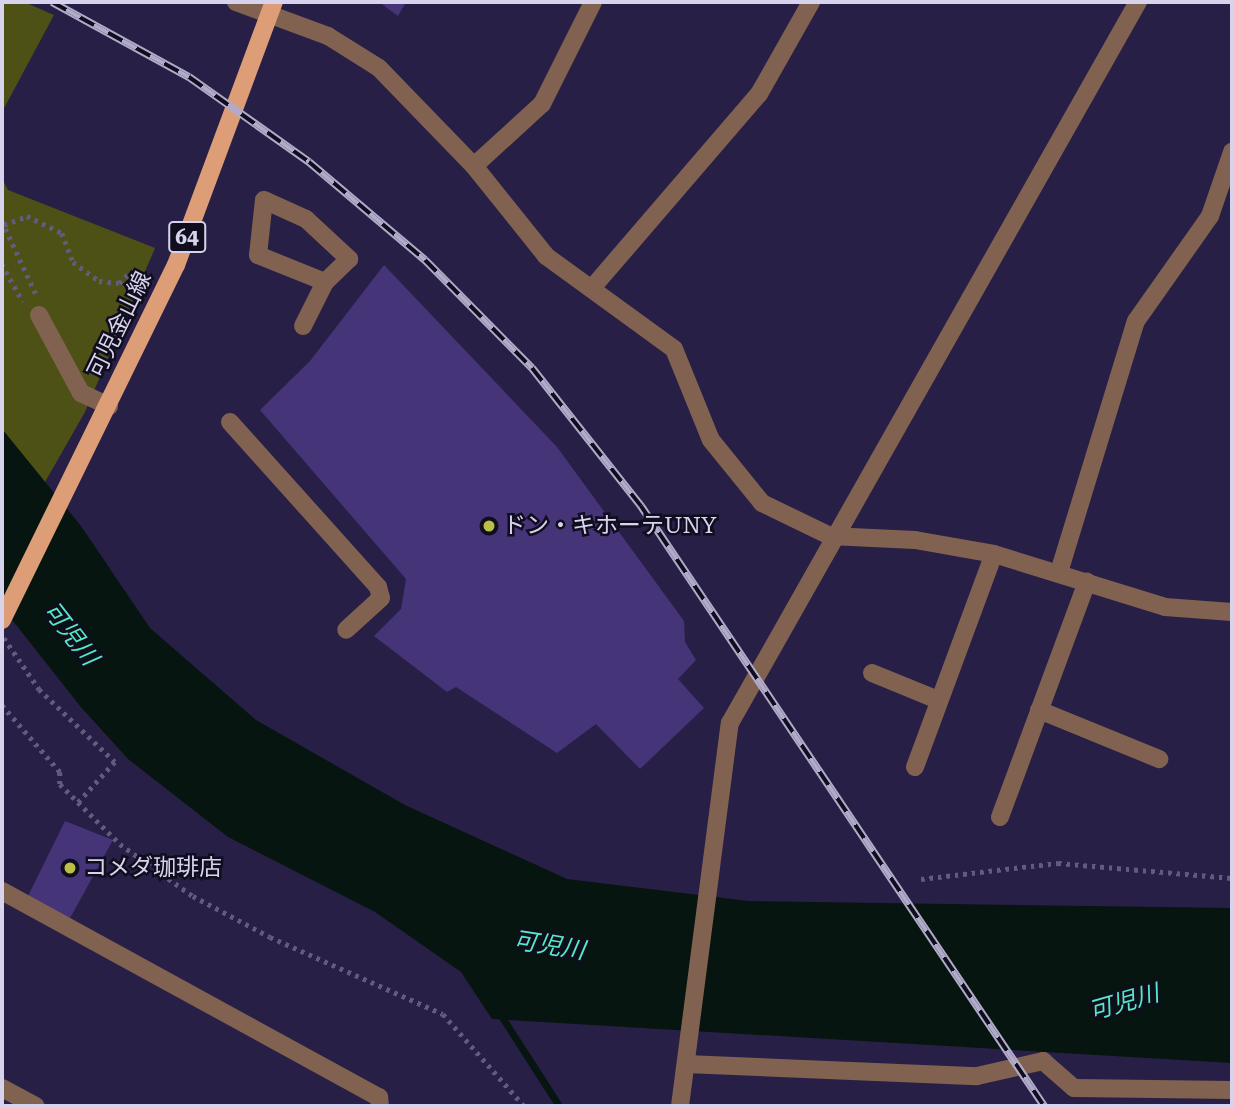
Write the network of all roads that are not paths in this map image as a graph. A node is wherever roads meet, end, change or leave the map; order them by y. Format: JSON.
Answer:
{"nodes":[{"id":1,"x":236,"y":2,"type":"edge"},
{"id":2,"x":593,"y":2,"type":"edge"},
{"id":3,"x":811,"y":2,"type":"edge"},
{"id":4,"x":1138,"y":2,"type":"edge"},
{"id":5,"x":271,"y":8,"type":"edge"},
{"id":6,"x":1232,"y":152,"type":"edge"},
{"id":7,"x":474,"y":166,"type":"junction"},
{"id":8,"x":325,"y":282,"type":"junction"},
{"id":9,"x":592,"y":288,"type":"junction"},
{"id":10,"x":39,"y":309,"type":"road end"},
{"id":11,"x":303,"y":326,"type":"dead end"},
{"id":12,"x":109,"y":406,"type":"junction"},
{"id":13,"x":230,"y":422,"type":"dead end"},
{"id":14,"x":830,"y":536,"type":"junction"},
{"id":15,"x":994,"y":554,"type":"junction"},
{"id":16,"x":1060,"y":569,"type":"junction"},
{"id":17,"x":1087,"y":582,"type":"junction"},
{"id":18,"x":1232,"y":612,"type":"edge"},
{"id":19,"x":2,"y":620,"type":"edge"},
{"id":20,"x":346,"y":630,"type":"dead end"},
{"id":21,"x":872,"y":673,"type":"dead end"},
{"id":22,"x":938,"y":700,"type":"junction"},
{"id":23,"x":1039,"y":710,"type":"junction"},
{"id":24,"x":1159,"y":759,"type":"dead end"},
{"id":25,"x":915,"y":767,"type":"dead end"},
{"id":26,"x":1000,"y":817,"type":"dead end"},
{"id":27,"x":2,"y":891,"type":"edge"},
{"id":28,"x":686,"y":1064,"type":"junction"},
{"id":29,"x":2,"y":1088,"type":"edge"},
{"id":30,"x":1232,"y":1090,"type":"edge"},
{"id":31,"x":36,"y":1106,"type":"edge"},
{"id":32,"x":380,"y":1106,"type":"edge"},
{"id":33,"x":680,"y":1106,"type":"edge"}],
"edges":[{"from":1,"to":5,"type":"street"},
{"from":2,"to":7,"type":"street"},
{"from":3,"to":9,"type":"street"},
{"from":4,"to":14,"type":"street"},
{"from":5,"to":7,"type":"street"},
{"from":5,"to":12,"type":"main road","name":"可児金山線","number":"64"},
{"from":6,"to":16,"type":"street"},
{"from":7,"to":9,"type":"street"},
{"from":8,"to":8,"type":"street"},
{"from":8,"to":11,"type":"street"},
{"from":9,"to":14,"type":"street"},
{"from":10,"to":12,"type":"street"},
{"from":12,"to":19,"type":"main road","name":"可児金山線","number":"64"},
{"from":13,"to":20,"type":"street"},
{"from":14,"to":15,"type":"street"},
{"from":14,"to":28,"type":"street"},
{"from":15,"to":16,"type":"street"},
{"from":15,"to":22,"type":"street"},
{"from":16,"to":17,"type":"street"},
{"from":17,"to":18,"type":"street"},
{"from":17,"to":23,"type":"street"},
{"from":21,"to":22,"type":"street"},
{"from":22,"to":25,"type":"street"},
{"from":23,"to":24,"type":"street"},
{"from":23,"to":26,"type":"street"},
{"from":27,"to":32,"type":"street"},
{"from":28,"to":30,"type":"street"},
{"from":28,"to":33,"type":"street"},
{"from":29,"to":31,"type":"street"}]}
